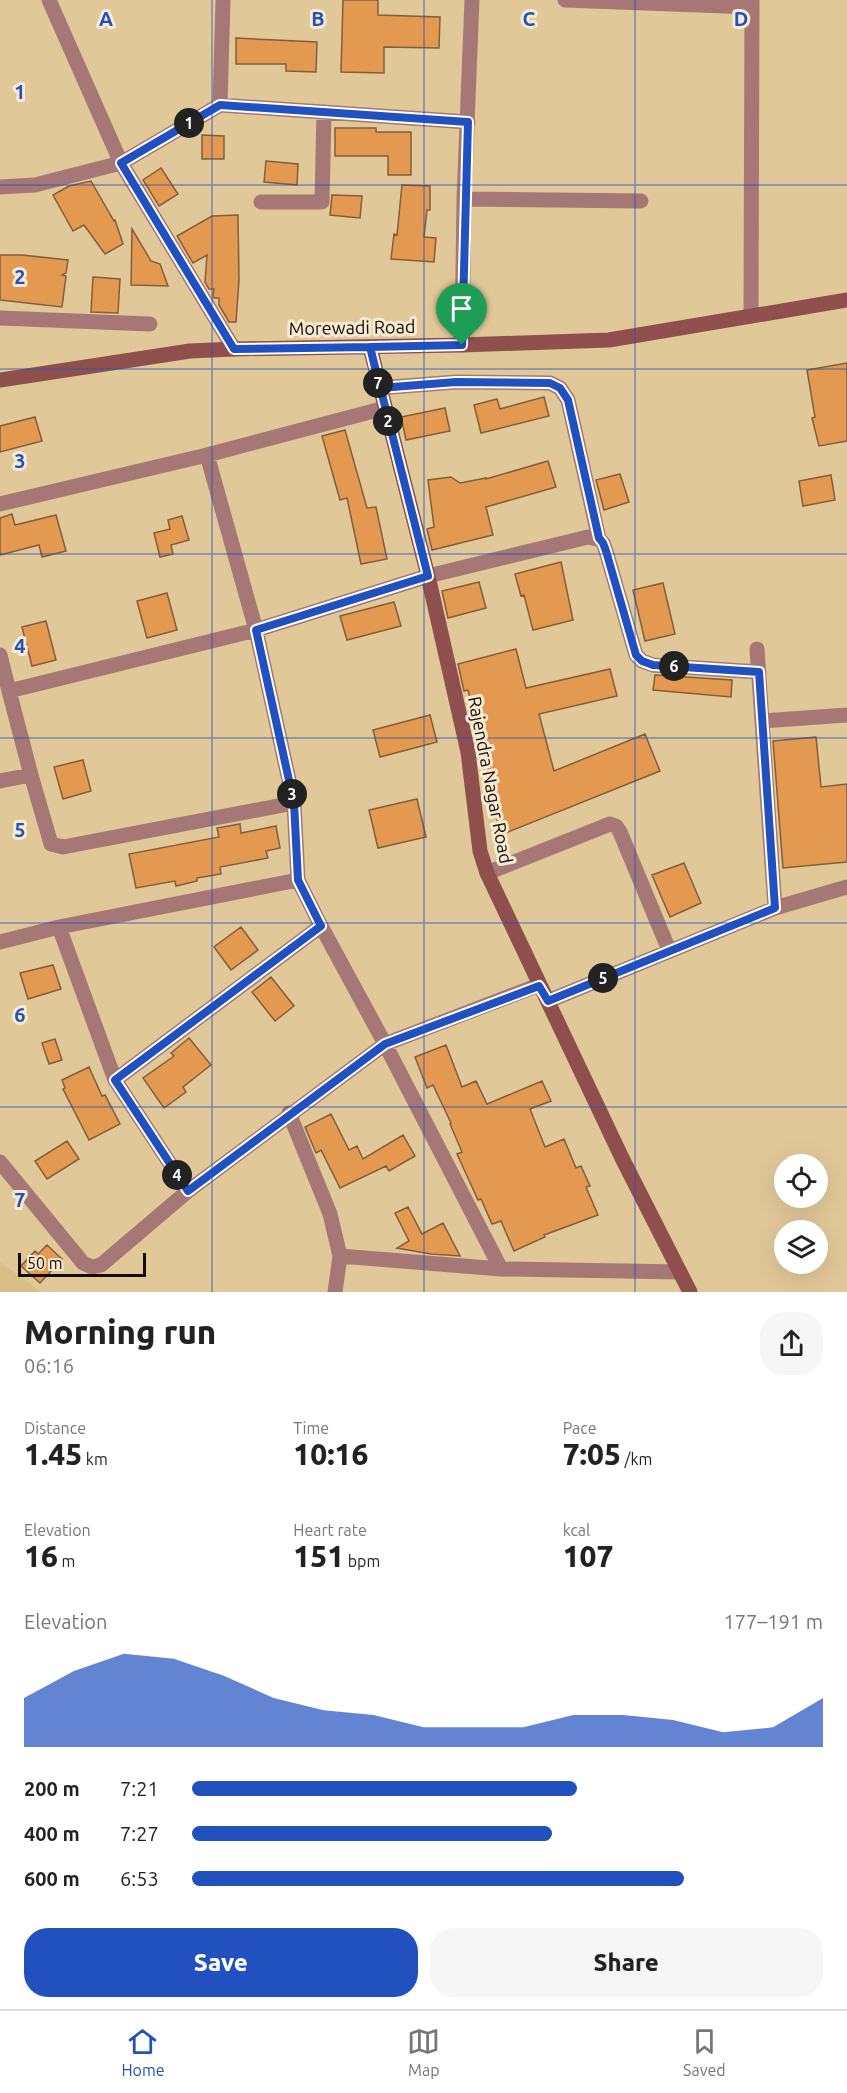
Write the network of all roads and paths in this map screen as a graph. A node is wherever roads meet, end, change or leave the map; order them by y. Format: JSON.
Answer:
{"nodes":[{"id":1,"x":49,"y":0,"type":"edge"},
{"id":2,"x":223,"y":0,"type":"edge"},
{"id":3,"x":472,"y":0,"type":"edge"},
{"id":4,"x":565,"y":0,"type":"edge"},
{"id":5,"x":752,"y":4,"type":"edge"},
{"id":6,"x":220,"y":105,"type":"junction"},
{"id":7,"x":324,"y":112,"type":"junction"},
{"id":8,"x":468,"y":122,"type":"junction"},
{"id":9,"x":121,"y":163,"type":"junction"},
{"id":10,"x":0,"y":187,"type":"edge"},
{"id":11,"x":464,"y":199,"type":"junction"},
{"id":12,"x":641,"y":201,"type":"dead end"},
{"id":13,"x":261,"y":202,"type":"dead end"},
{"id":14,"x":847,"y":300,"type":"edge"},
{"id":15,"x":751,"y":316,"type":"junction"},
{"id":16,"x":0,"y":318,"type":"edge"},
{"id":17,"x":150,"y":324,"type":"dead end"},
{"id":18,"x":462,"y":345,"type":"junction"},
{"id":19,"x":370,"y":347,"type":"junction"},
{"id":20,"x":234,"y":349,"type":"junction"},
{"id":21,"x":0,"y":380,"type":"edge"},
{"id":22,"x":380,"y":388,"type":"junction"},
{"id":23,"x":385,"y":408,"type":"junction"},
{"id":24,"x":207,"y":455,"type":"junction"},
{"id":25,"x":0,"y":504,"type":"edge"},
{"id":26,"x":599,"y":538,"type":"junction"},
{"id":27,"x":428,"y":576,"type":"junction"},
{"id":28,"x":256,"y":630,"type":"junction"},
{"id":29,"x":758,"y":649,"type":"dead end"},
{"id":30,"x":0,"y":655,"type":"edge"},
{"id":31,"x":759,"y":672,"type":"junction"},
{"id":32,"x":9,"y":691,"type":"junction"},
{"id":33,"x":847,"y":715,"type":"edge"},
{"id":34,"x":762,"y":721,"type":"junction"},
{"id":35,"x":31,"y":775,"type":"junction"},
{"id":36,"x":0,"y":781,"type":"edge"},
{"id":37,"x":294,"y":803,"type":"junction"},
{"id":38,"x":487,"y":873,"type":"junction"},
{"id":39,"x":298,"y":880,"type":"junction"},
{"id":40,"x":847,"y":887,"type":"edge"},
{"id":41,"x":775,"y":908,"type":"junction"},
{"id":42,"x":321,"y":926,"type":"junction"},
{"id":43,"x":59,"y":927,"type":"junction"},
{"id":44,"x":0,"y":942,"type":"edge"},
{"id":45,"x":669,"y":950,"type":"junction"},
{"id":46,"x":539,"y":986,"type":"junction"},
{"id":47,"x":548,"y":1001,"type":"junction"},
{"id":48,"x":385,"y":1044,"type":"junction"},
{"id":49,"x":115,"y":1080,"type":"junction"},
{"id":50,"x":289,"y":1113,"type":"junction"},
{"id":51,"x":0,"y":1162,"type":"edge"},
{"id":52,"x":188,"y":1191,"type":"junction"},
{"id":53,"x":340,"y":1256,"type":"junction"},
{"id":54,"x":501,"y":1269,"type":"junction"},
{"id":55,"x":680,"y":1272,"type":"junction"},
{"id":56,"x":335,"y":1292,"type":"edge"},
{"id":57,"x":690,"y":1292,"type":"edge"}],
"edges":[{"from":1,"to":9,"type":"street"},
{"from":2,"to":6,"type":"street"},
{"from":3,"to":8,"type":"street"},
{"from":4,"to":5,"type":"street"},
{"from":5,"to":15,"type":"street"},
{"from":6,"to":7,"type":"street"},
{"from":6,"to":9,"type":"street"},
{"from":7,"to":8,"type":"street"},
{"from":7,"to":13,"type":"street"},
{"from":8,"to":11,"type":"street"},
{"from":9,"to":10,"type":"street"},
{"from":9,"to":20,"type":"street"},
{"from":11,"to":12,"type":"street"},
{"from":11,"to":18,"type":"street"},
{"from":14,"to":15,"type":"street","name":"Morewadi Road"},
{"from":15,"to":18,"type":"street","name":"Morewadi Road"},
{"from":16,"to":17,"type":"street"},
{"from":18,"to":19,"type":"street","name":"Morewadi Road"},
{"from":19,"to":20,"type":"street","name":"Morewadi Road"},
{"from":19,"to":22,"type":"street","name":"Rajendra Nagar Road"},
{"from":20,"to":21,"type":"street","name":"Morewadi Road"},
{"from":22,"to":23,"type":"street","name":"Rajendra Nagar Road"},
{"from":22,"to":26,"type":"street"},
{"from":23,"to":24,"type":"street"},
{"from":23,"to":27,"type":"street","name":"Rajendra Nagar Road"},
{"from":24,"to":25,"type":"street"},
{"from":24,"to":28,"type":"street"},
{"from":26,"to":27,"type":"street"},
{"from":26,"to":31,"type":"street"},
{"from":27,"to":28,"type":"street"},
{"from":27,"to":38,"type":"street","name":"Rajendra Nagar Road"},
{"from":28,"to":32,"type":"street"},
{"from":28,"to":37,"type":"street"},
{"from":29,"to":31,"type":"street"},
{"from":30,"to":32,"type":"street"},
{"from":31,"to":34,"type":"street"},
{"from":32,"to":35,"type":"street"},
{"from":33,"to":34,"type":"street"},
{"from":34,"to":41,"type":"street"},
{"from":35,"to":36,"type":"street"},
{"from":35,"to":37,"type":"street"},
{"from":37,"to":39,"type":"street"},
{"from":38,"to":45,"type":"street"},
{"from":38,"to":46,"type":"street","name":"Rajendra Nagar Road"},
{"from":39,"to":42,"type":"street"},
{"from":39,"to":43,"type":"street"},
{"from":40,"to":41,"type":"street"},
{"from":41,"to":45,"type":"street"},
{"from":42,"to":48,"type":"street"},
{"from":42,"to":49,"type":"street"},
{"from":43,"to":44,"type":"street"},
{"from":43,"to":49,"type":"street"},
{"from":45,"to":47,"type":"street"},
{"from":46,"to":47,"type":"street","name":"Rajendra Nagar Road"},
{"from":46,"to":48,"type":"street"},
{"from":47,"to":55,"type":"street","name":"Rajendra Nagar Road"},
{"from":48,"to":50,"type":"street"},
{"from":48,"to":54,"type":"street"},
{"from":49,"to":52,"type":"street"},
{"from":50,"to":52,"type":"street"},
{"from":50,"to":53,"type":"street"},
{"from":51,"to":52,"type":"street"},
{"from":53,"to":54,"type":"street"},
{"from":53,"to":56,"type":"street"},
{"from":54,"to":55,"type":"street"},
{"from":55,"to":57,"type":"street","name":"Rajendra Nagar Road"}]}
